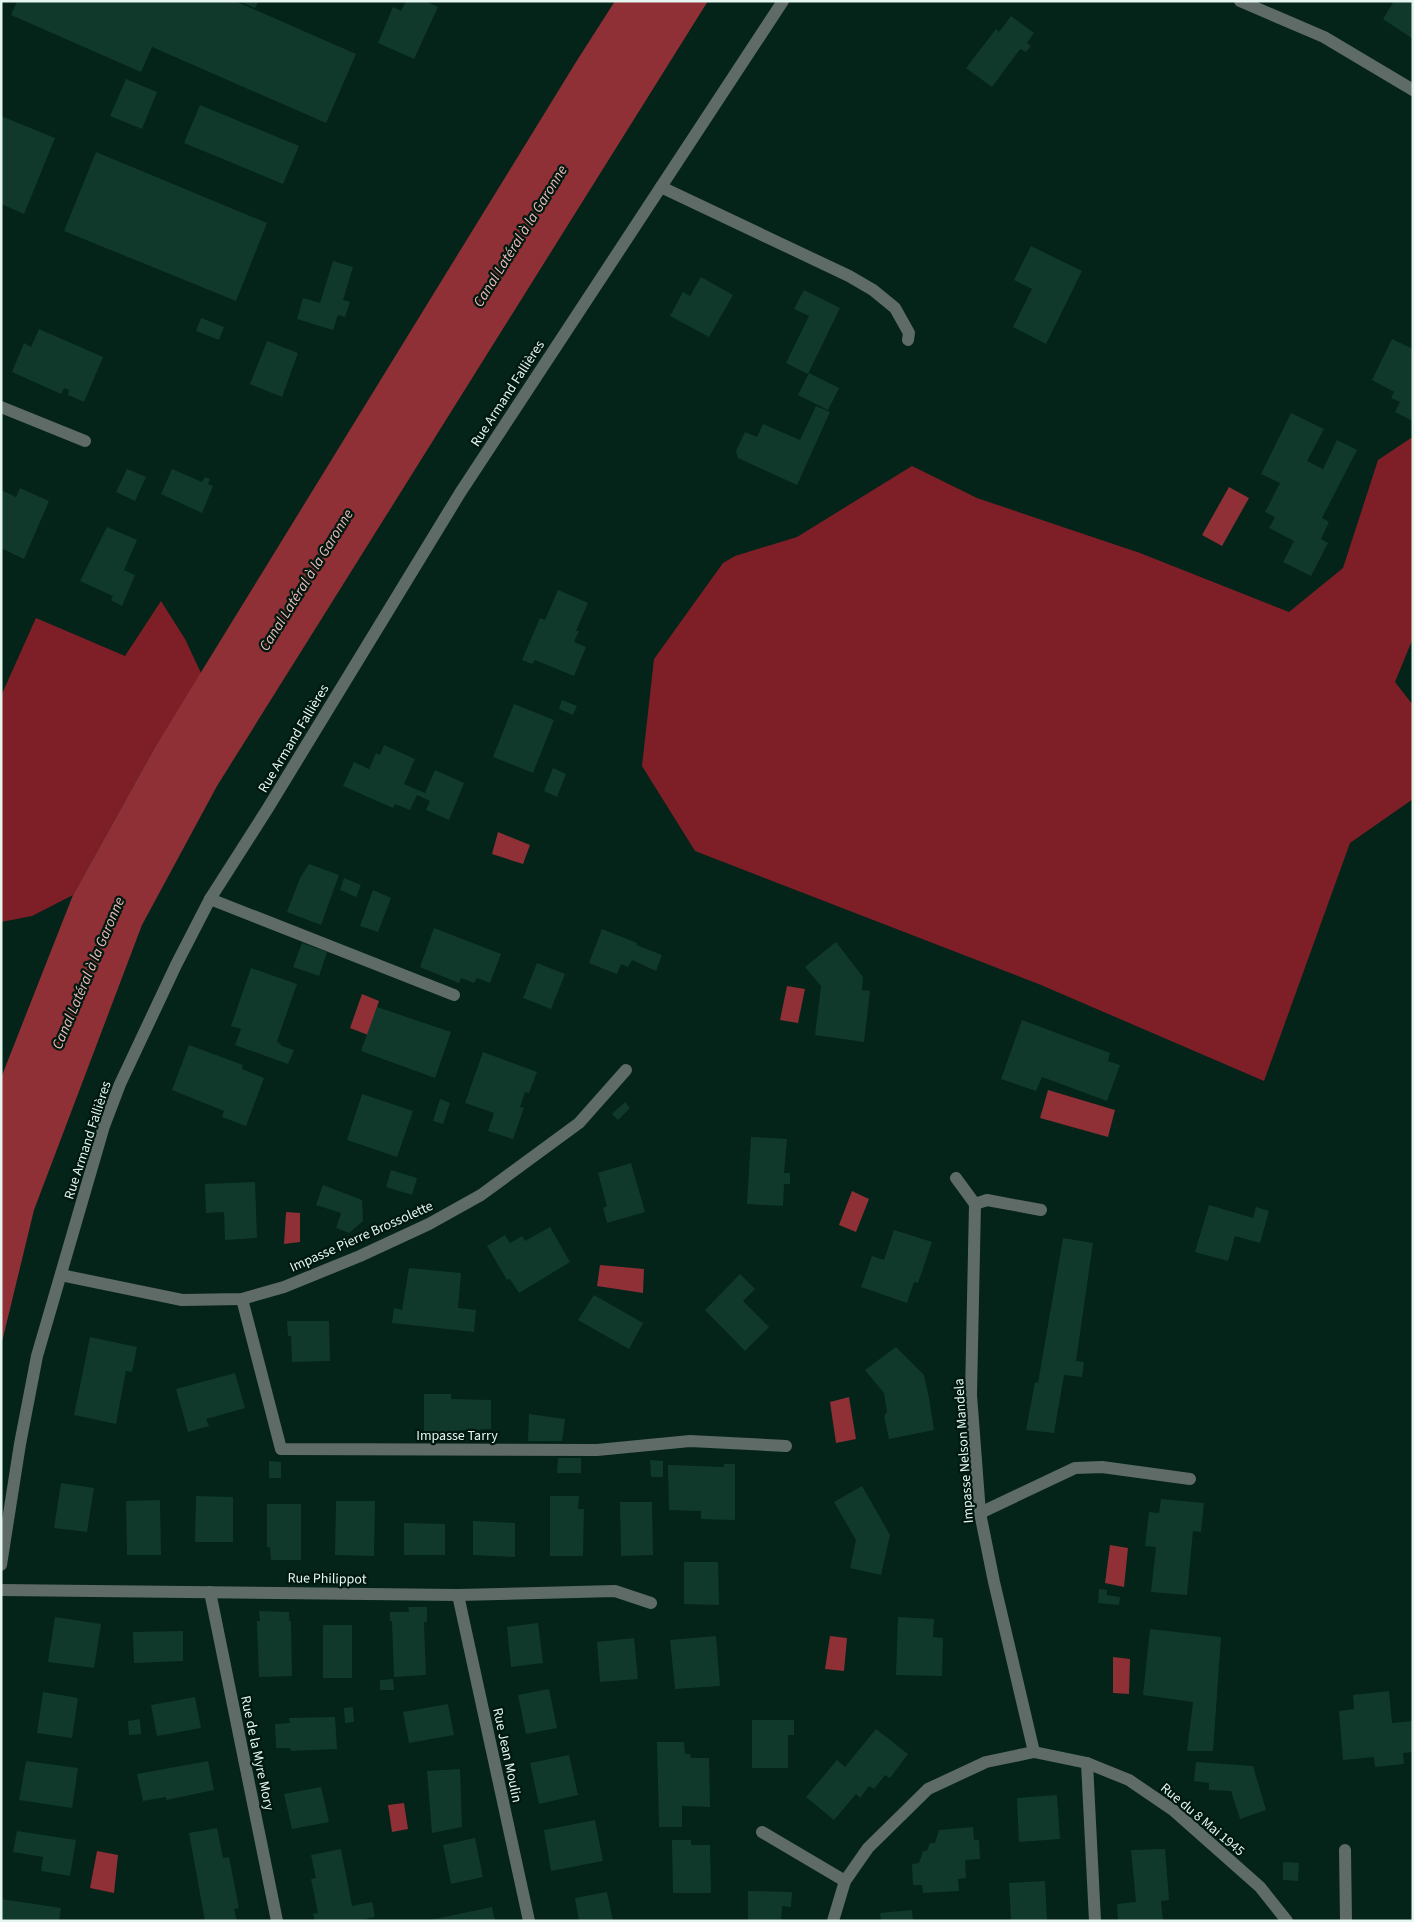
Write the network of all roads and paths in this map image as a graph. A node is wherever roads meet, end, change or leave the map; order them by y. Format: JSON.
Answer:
{"nodes":[{"id":1,"x":783,"y":1,"type":"edge"},
{"id":2,"x":1240,"y":1,"type":"edge"},
{"id":3,"x":1413,"y":90,"type":"edge"},
{"id":4,"x":661,"y":187,"type":"junction"},
{"id":5,"x":908,"y":340,"type":"dead end"},
{"id":6,"x":1,"y":407,"type":"edge"},
{"id":7,"x":85,"y":441,"type":"dead end"},
{"id":8,"x":210,"y":899,"type":"junction"},
{"id":9,"x":454,"y":995,"type":"dead end"},
{"id":10,"x":626,"y":1070,"type":"dead end"},
{"id":11,"x":956,"y":1178,"type":"dead end"},
{"id":12,"x":975,"y":1204,"type":"junction"},
{"id":13,"x":1041,"y":1210,"type":"dead end"},
{"id":14,"x":61,"y":1275,"type":"junction"},
{"id":15,"x":242,"y":1300,"type":"junction"},
{"id":16,"x":786,"y":1446,"type":"dead end"},
{"id":17,"x":1190,"y":1479,"type":"dead end"},
{"id":18,"x":980,"y":1513,"type":"junction"},
{"id":19,"x":1,"y":1565,"type":"edge"},
{"id":20,"x":1,"y":1590,"type":"edge"},
{"id":21,"x":210,"y":1592,"type":"junction"},
{"id":22,"x":458,"y":1595,"type":"junction"},
{"id":23,"x":651,"y":1603,"type":"dead end"},
{"id":24,"x":1034,"y":1752,"type":"junction"},
{"id":25,"x":1087,"y":1763,"type":"junction"},
{"id":26,"x":762,"y":1832,"type":"dead end"},
{"id":27,"x":1345,"y":1850,"type":"dead end"},
{"id":28,"x":845,"y":1880,"type":"junction"},
{"id":29,"x":277,"y":1921,"type":"edge"},
{"id":30,"x":529,"y":1921,"type":"edge"},
{"id":31,"x":833,"y":1921,"type":"edge"},
{"id":32,"x":1095,"y":1921,"type":"edge"},
{"id":33,"x":1288,"y":1921,"type":"edge"},
{"id":34,"x":1346,"y":1921,"type":"edge"}],
"edges":[{"from":1,"to":4,"type":"street","name":"Rue Armand Fallières"},
{"from":2,"to":3,"type":"street"},
{"from":4,"to":5,"type":"street"},
{"from":4,"to":8,"type":"street","name":"Rue Armand Fallières"},
{"from":6,"to":7,"type":"street"},
{"from":8,"to":9,"type":"street"},
{"from":8,"to":14,"type":"street","name":"Rue Armand Fallières"},
{"from":10,"to":15,"type":"street","name":"Impasse Pierre Brossolette"},
{"from":11,"to":12,"type":"street"},
{"from":12,"to":13,"type":"street"},
{"from":12,"to":18,"type":"street","name":"Impasse Nelson Mandela"},
{"from":14,"to":15,"type":"street","name":"Impasse Pierre Brossolette"},
{"from":14,"to":19,"type":"street","name":"Rue Armand Fallières"},
{"from":15,"to":16,"type":"street","name":"Impasse Tarry"},
{"from":17,"to":18,"type":"street"},
{"from":18,"to":24,"type":"street","name":"Impasse Nelson Mandela"},
{"from":20,"to":21,"type":"street","name":"Rue Philippot"},
{"from":21,"to":22,"type":"street","name":"Rue Philippot"},
{"from":21,"to":29,"type":"street","name":"Rue de la Myre Mory"},
{"from":22,"to":23,"type":"street","name":"Rue Philippot"},
{"from":22,"to":30,"type":"street","name":"Rue Jean Moulin"},
{"from":24,"to":25,"type":"street","name":"Rue du 8 Mai 1945"},
{"from":24,"to":28,"type":"street","name":"Rue du 8 Mai 1945"},
{"from":25,"to":32,"type":"street"},
{"from":25,"to":33,"type":"street","name":"Rue du 8 Mai 1945"},
{"from":26,"to":28,"type":"street"},
{"from":27,"to":34,"type":"street"},
{"from":28,"to":31,"type":"street","name":"Rue du 8 Mai 1945"}]}
